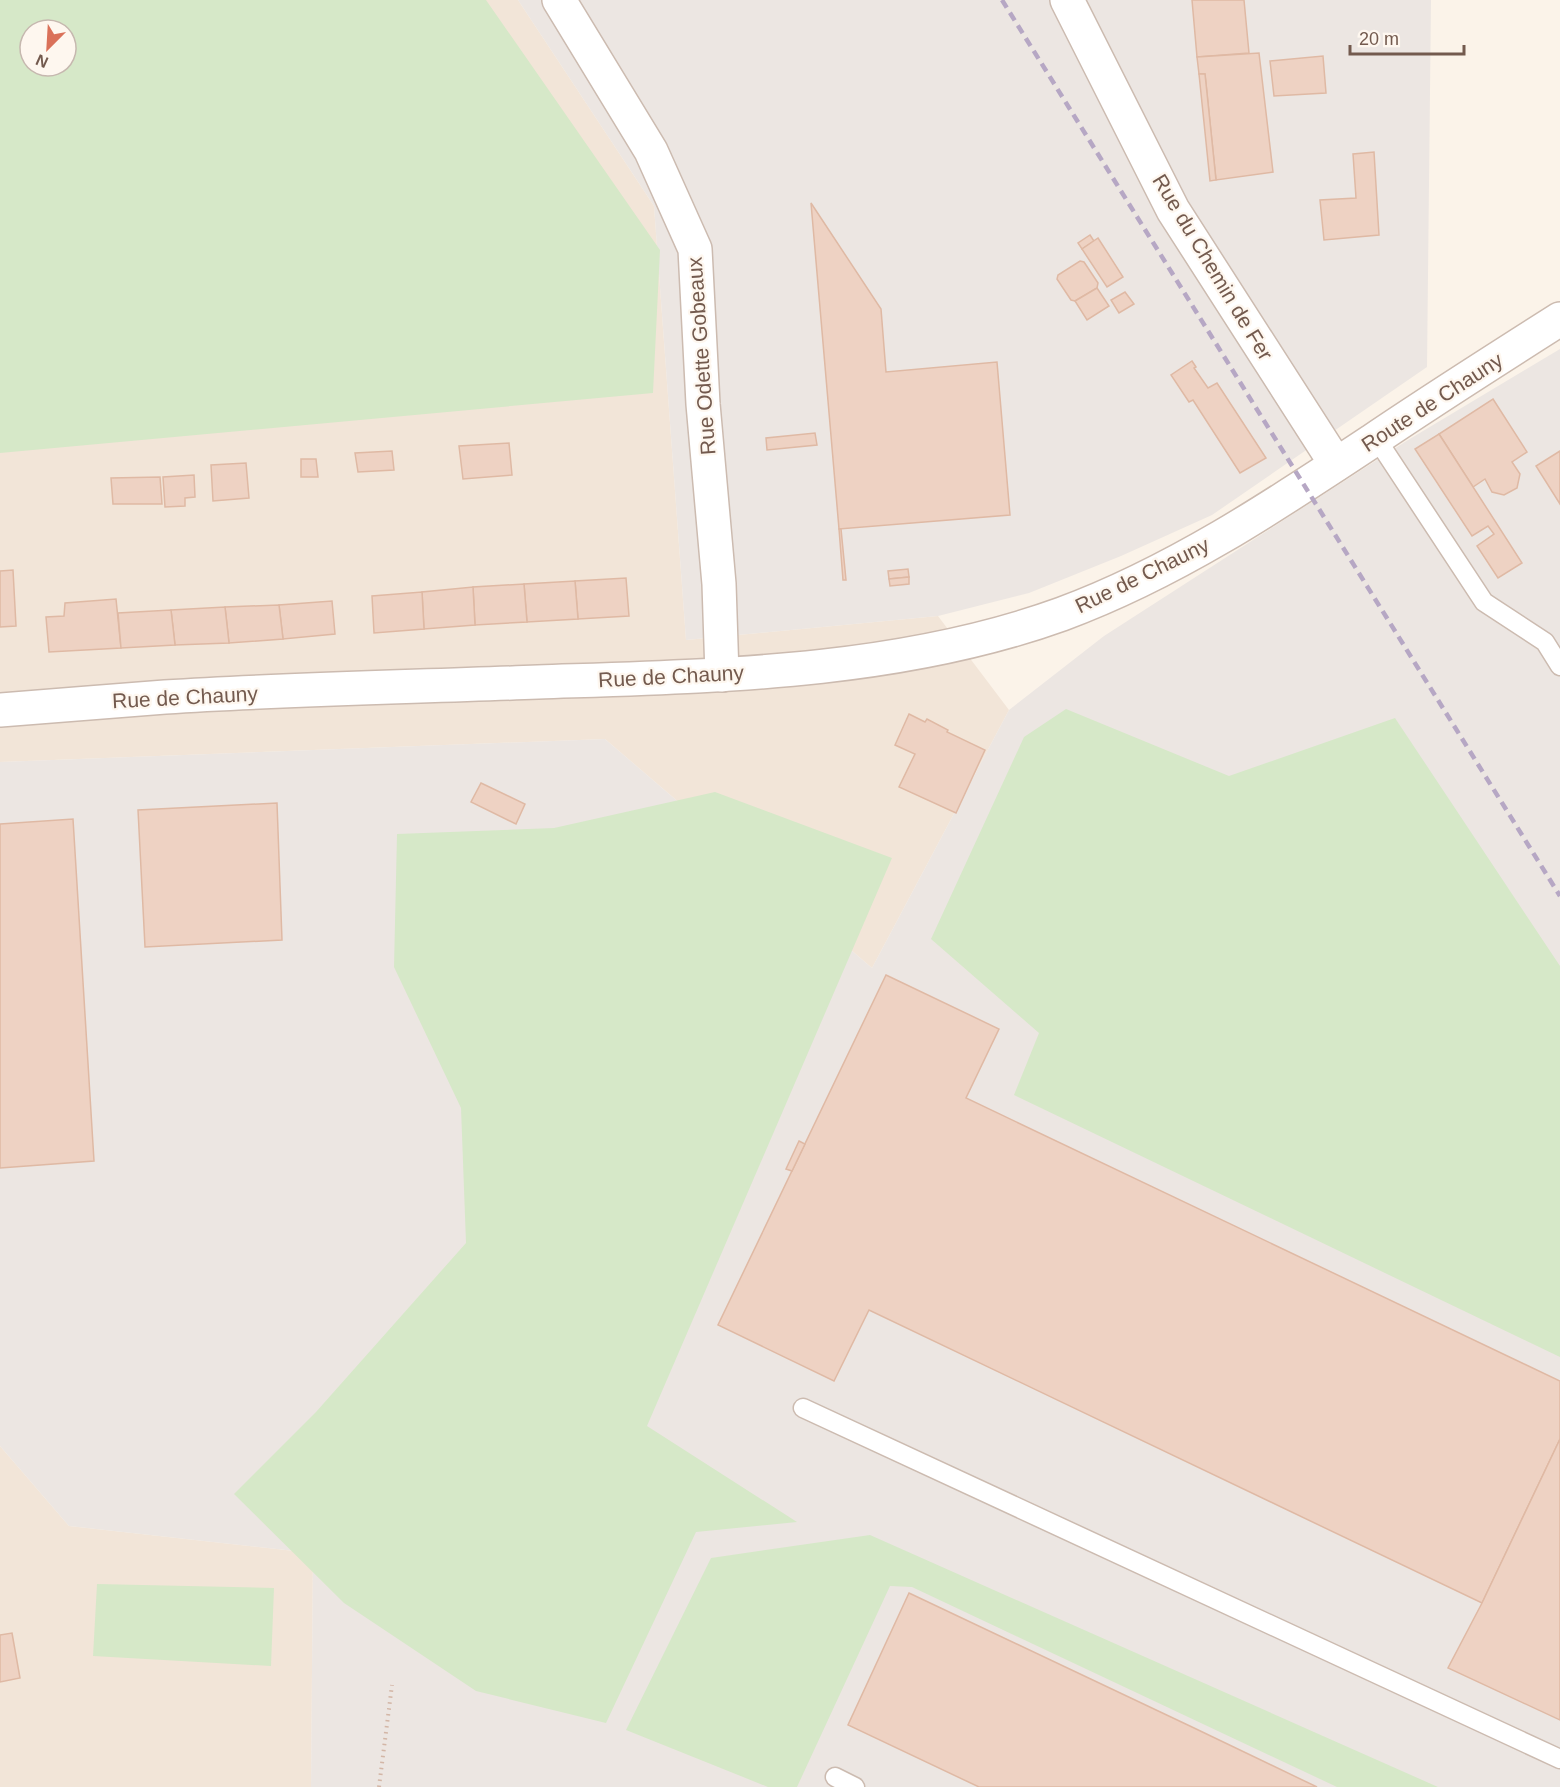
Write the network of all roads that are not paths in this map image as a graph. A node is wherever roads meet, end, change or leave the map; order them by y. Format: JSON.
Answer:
{"nodes":[{"id":1,"x":559,"y":0,"type":"edge"},
{"id":2,"x":1067,"y":0,"type":"edge"},
{"id":3,"x":1560,"y":319,"type":"edge"},
{"id":4,"x":1376,"y":438,"type":"junction"},
{"id":5,"x":1336,"y":464,"type":"junction"},
{"id":6,"x":1304,"y":485,"type":"joint"},
{"id":7,"x":1560,"y":666,"type":"edge"},
{"id":8,"x":722,"y":675,"type":"junction"},
{"id":9,"x":0,"y":710,"type":"edge"},
{"id":10,"x":803,"y":1408,"type":"dead end"},
{"id":11,"x":1560,"y":1760,"type":"edge"},
{"id":12,"x":835,"y":1777,"type":"dead end"},
{"id":13,"x":855,"y":1787,"type":"edge"}],
"edges":[{"from":1,"to":8,"type":"street","name":"Rue Odette Gobeaux"},
{"from":2,"to":5,"type":"street","name":"Rue du Chemin de Fer"},
{"from":3,"to":4,"type":"street","name":"Route de Chauny"},
{"from":4,"to":5,"type":"street","name":"Route de Chauny"},
{"from":4,"to":7,"type":"lane"},
{"from":5,"to":6,"type":"street","name":"Route de Chauny"},
{"from":6,"to":8,"type":"street","name":"Rue de Chauny"},
{"from":8,"to":9,"type":"street","name":"Rue de Chauny"},
{"from":10,"to":11,"type":"lane"},
{"from":12,"to":13,"type":"lane"}]}
